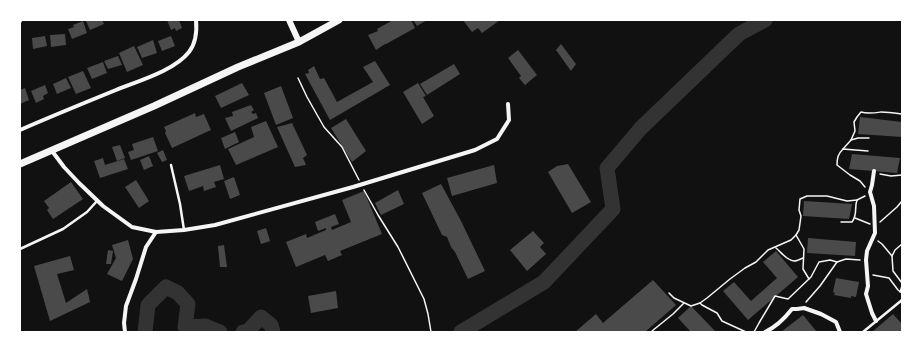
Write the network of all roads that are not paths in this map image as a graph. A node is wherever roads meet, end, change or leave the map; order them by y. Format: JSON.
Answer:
{"nodes":[{"id":1,"x":196,"y":20,"type":"edge"},
{"id":2,"x":289,"y":20,"type":"edge"},
{"id":3,"x":339,"y":20,"type":"edge"},
{"id":4,"x":299,"y":42,"type":"junction"},
{"id":5,"x":508,"y":104,"type":"dead end"},
{"id":6,"x":20,"y":130,"type":"edge"},
{"id":7,"x":52,"y":150,"type":"junction"},
{"id":8,"x":20,"y":164,"type":"edge"},
{"id":9,"x":171,"y":165,"type":"dead end"},
{"id":10,"x":874,"y":171,"type":"road end"},
{"id":11,"x":97,"y":201,"type":"junction"},
{"id":12,"x":184,"y":230,"type":"junction"},
{"id":13,"x":156,"y":232,"type":"junction"},
{"id":14,"x":20,"y":249,"type":"edge"},
{"id":15,"x":902,"y":300,"type":"edge"},
{"id":16,"x":876,"y":321,"type":"junction"},
{"id":17,"x":125,"y":332,"type":"edge"},
{"id":18,"x":765,"y":332,"type":"edge"},
{"id":19,"x":840,"y":332,"type":"edge"},
{"id":20,"x":863,"y":332,"type":"edge"}],
"edges":[{"from":1,"to":6,"type":"street"},
{"from":2,"to":4,"type":"street"},
{"from":3,"to":4,"type":"main road"},
{"from":4,"to":7,"type":"main road"},
{"from":5,"to":12,"type":"street"},
{"from":7,"to":8,"type":"main road"},
{"from":7,"to":11,"type":"street"},
{"from":9,"to":12,"type":"lane"},
{"from":10,"to":16,"type":"street"},
{"from":11,"to":13,"type":"street"},
{"from":11,"to":14,"type":"lane"},
{"from":12,"to":13,"type":"street"},
{"from":13,"to":17,"type":"street"},
{"from":15,"to":16,"type":"lane"},
{"from":16,"to":20,"type":"lane"},
{"from":18,"to":19,"type":"street"}]}
